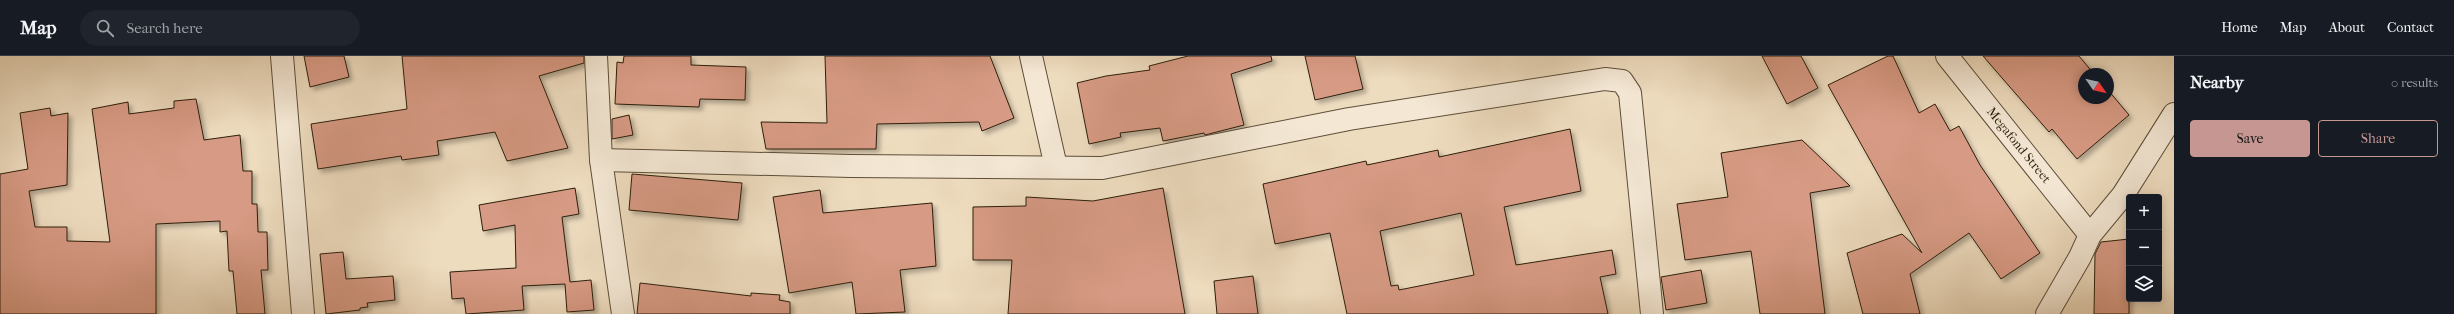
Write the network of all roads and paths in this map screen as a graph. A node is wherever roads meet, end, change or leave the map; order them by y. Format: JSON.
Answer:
{"nodes":[{"id":1,"x":282,"y":56,"type":"edge"},
{"id":2,"x":596,"y":56,"type":"edge"},
{"id":3,"x":1031,"y":56,"type":"edge"},
{"id":4,"x":1947,"y":56,"type":"edge"},
{"id":5,"x":2174,"y":114,"type":"edge"},
{"id":6,"x":601,"y":160,"type":"junction"},
{"id":7,"x":1056,"y":167,"type":"junction"},
{"id":8,"x":2090,"y":235,"type":"junction"},
{"id":9,"x":303,"y":314,"type":"edge"},
{"id":10,"x":622,"y":314,"type":"edge"},
{"id":11,"x":1652,"y":314,"type":"edge"},
{"id":12,"x":2047,"y":314,"type":"edge"}],
"edges":[{"from":1,"to":9,"type":"street"},
{"from":2,"to":6,"type":"street"},
{"from":3,"to":7,"type":"street"},
{"from":4,"to":8,"type":"street","name":"Megafond Street"},
{"from":5,"to":8,"type":"street"},
{"from":6,"to":7,"type":"street"},
{"from":6,"to":10,"type":"street"},
{"from":7,"to":11,"type":"street"},
{"from":8,"to":12,"type":"street"}]}
